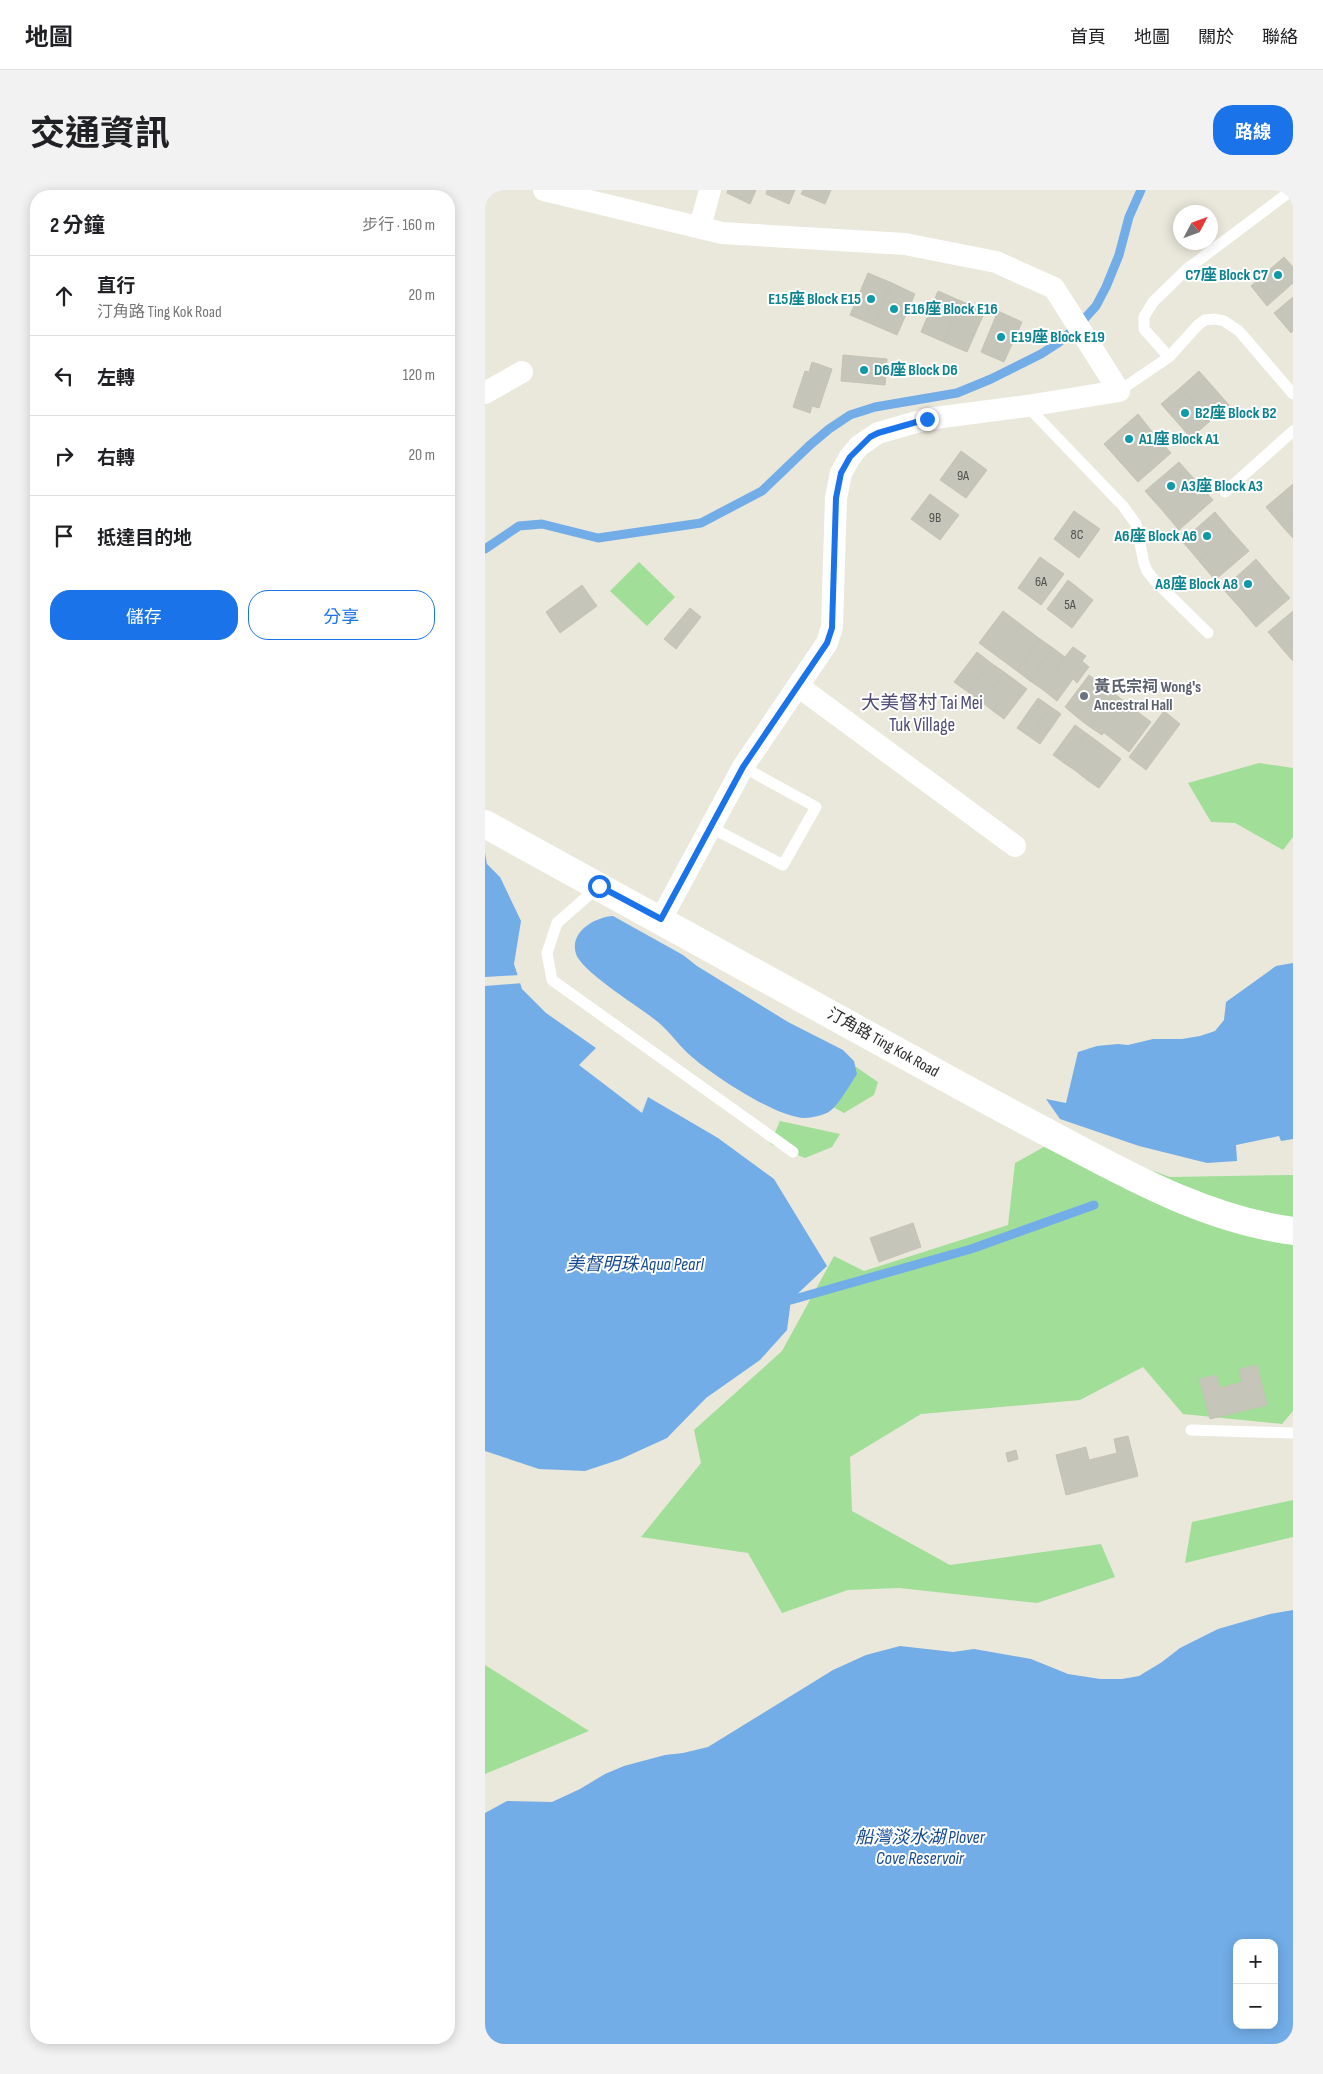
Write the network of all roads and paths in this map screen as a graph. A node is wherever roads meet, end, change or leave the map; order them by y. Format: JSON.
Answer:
{"nodes":[{"id":1,"x":544,"y":190,"type":"edge"},
{"id":2,"x":710,"y":190,"type":"edge"},
{"id":3,"x":1292,"y":190,"type":"edge"},
{"id":4,"x":700,"y":227,"type":"junction"},
{"id":5,"x":1169,"y":357,"type":"junction"},
{"id":6,"x":522,"y":372,"type":"dead end"},
{"id":7,"x":1119,"y":391,"type":"junction"},
{"id":8,"x":485,"y":393,"type":"edge"},
{"id":9,"x":1293,"y":394,"type":"edge"},
{"id":10,"x":1027,"y":406,"type":"junction"},
{"id":11,"x":1293,"y":431,"type":"edge"},
{"id":12,"x":1225,"y":492,"type":"dead end"},
{"id":13,"x":1208,"y":633,"type":"dead end"},
{"id":14,"x":798,"y":686,"type":"junction"},
{"id":15,"x":743,"y":767,"type":"junction"},
{"id":16,"x":485,"y":824,"type":"edge"},
{"id":17,"x":710,"y":827,"type":"junction"},
{"id":18,"x":1015,"y":846,"type":"dead end"},
{"id":19,"x":599,"y":886,"type":"junction"},
{"id":20,"x":661,"y":919,"type":"junction"},
{"id":21,"x":793,"y":1152,"type":"dead end"},
{"id":22,"x":1293,"y":1231,"type":"edge"},
{"id":23,"x":1191,"y":1430,"type":"dead end"},
{"id":24,"x":1293,"y":1433,"type":"edge"}],
"edges":[{"from":1,"to":4,"type":"street"},
{"from":2,"to":4,"type":"street"},
{"from":3,"to":5,"type":"lane"},
{"from":4,"to":7,"type":"street"},
{"from":5,"to":7,"type":"lane"},
{"from":5,"to":9,"type":"lane"},
{"from":6,"to":8,"type":"street"},
{"from":7,"to":10,"type":"street"},
{"from":10,"to":13,"type":"lane"},
{"from":10,"to":14,"type":"street"},
{"from":11,"to":12,"type":"lane"},
{"from":14,"to":15,"type":"street"},
{"from":14,"to":18,"type":"street"},
{"from":15,"to":17,"type":"street"},
{"from":15,"to":17,"type":"lane"},
{"from":16,"to":19,"type":"street","name":"汀角路 Ting Kok Road"},
{"from":17,"to":20,"type":"street"},
{"from":19,"to":20,"type":"street","name":"汀角路 Ting Kok Road"},
{"from":19,"to":21,"type":"lane"},
{"from":20,"to":22,"type":"street","name":"汀角路 Ting Kok Road"},
{"from":23,"to":24,"type":"lane"}]}
